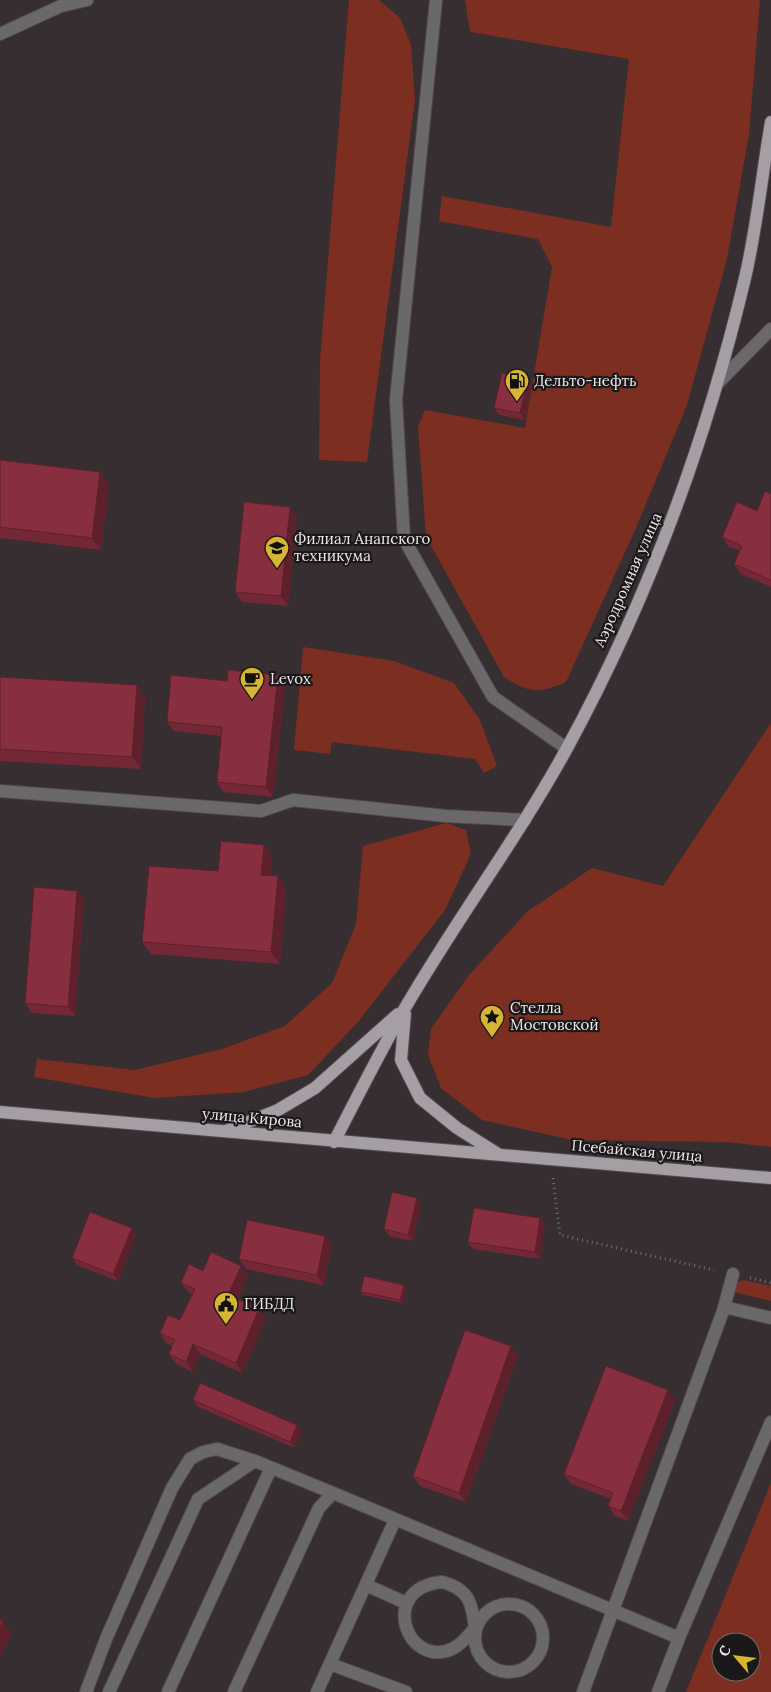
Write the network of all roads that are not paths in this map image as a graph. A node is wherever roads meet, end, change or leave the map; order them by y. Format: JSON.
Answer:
{"nodes":[{"id":1,"x":87,"y":0,"type":"edge"},
{"id":2,"x":436,"y":0,"type":"edge"},
{"id":3,"x":0,"y":34,"type":"edge"},
{"id":4,"x":771,"y":122,"type":"edge"},
{"id":5,"x":771,"y":328,"type":"edge"},
{"id":6,"x":717,"y":384,"type":"junction"},
{"id":7,"x":566,"y":748,"type":"junction"},
{"id":8,"x":0,"y":791,"type":"edge"},
{"id":9,"x":525,"y":820,"type":"junction"},
{"id":10,"x":405,"y":1007,"type":"junction"},
{"id":11,"x":0,"y":1112,"type":"edge"},
{"id":12,"x":225,"y":1132,"type":"junction"},
{"id":13,"x":334,"y":1142,"type":"junction"},
{"id":14,"x":500,"y":1156,"type":"junction"},
{"id":15,"x":771,"y":1178,"type":"edge"},
{"id":16,"x":732,"y":1274,"type":"road end"},
{"id":17,"x":724,"y":1307,"type":"junction"},
{"id":18,"x":771,"y":1318,"type":"edge"},
{"id":19,"x":771,"y":1422,"type":"edge"},
{"id":20,"x":254,"y":1461,"type":"junction"},
{"id":21,"x":271,"y":1468,"type":"junction"},
{"id":22,"x":333,"y":1493,"type":"junction"},
{"id":23,"x":395,"y":1520,"type":"junction"},
{"id":24,"x":366,"y":1585,"type":"junction"},
{"id":25,"x":406,"y":1603,"type":"junction"},
{"id":26,"x":611,"y":1611,"type":"junction"},
{"id":27,"x":475,"y":1628,"type":"junction"},
{"id":28,"x":679,"y":1638,"type":"junction"},
{"id":29,"x":330,"y":1664,"type":"junction"},
{"id":30,"x":86,"y":1692,"type":"edge"},
{"id":31,"x":109,"y":1692,"type":"edge"},
{"id":32,"x":168,"y":1692,"type":"edge"},
{"id":33,"x":234,"y":1692,"type":"edge"},
{"id":34,"x":318,"y":1692,"type":"edge"},
{"id":35,"x":406,"y":1692,"type":"edge"},
{"id":36,"x":583,"y":1692,"type":"edge"},
{"id":37,"x":658,"y":1692,"type":"edge"}],
"edges":[{"from":1,"to":3,"type":"street"},
{"from":2,"to":7,"type":"street"},
{"from":4,"to":6,"type":"main road","name":"Аэродромная улица"},
{"from":5,"to":6,"type":"street"},
{"from":6,"to":7,"type":"main road","name":"Аэродромная улица"},
{"from":7,"to":9,"type":"main road","name":"Аэродромная улица"},
{"from":8,"to":9,"type":"street"},
{"from":9,"to":10,"type":"main road","name":"Аэродромная улица"},
{"from":10,"to":12,"type":"main road","name":"Аэродромная улица"},
{"from":10,"to":13,"type":"main road","name":"Аэродромная улица"},
{"from":10,"to":14,"type":"main road","name":"Аэродромная улица"},
{"from":11,"to":12,"type":"main road","name":"улица Кирова"},
{"from":12,"to":13,"type":"main road","name":"улица Кирова"},
{"from":13,"to":14,"type":"main road","name":"улица Кирова"},
{"from":14,"to":15,"type":"main road","name":"Псебайская улица"},
{"from":16,"to":17,"type":"street"},
{"from":17,"to":18,"type":"street"},
{"from":17,"to":26,"type":"street"},
{"from":19,"to":28,"type":"street"},
{"from":20,"to":21,"type":"street"},
{"from":20,"to":30,"type":"street"},
{"from":20,"to":31,"type":"street"},
{"from":21,"to":22,"type":"street"},
{"from":21,"to":32,"type":"street"},
{"from":22,"to":23,"type":"street"},
{"from":22,"to":33,"type":"street"},
{"from":23,"to":24,"type":"street"},
{"from":23,"to":26,"type":"street"},
{"from":24,"to":25,"type":"street"},
{"from":24,"to":29,"type":"street"},
{"from":25,"to":27,"type":"street"},
{"from":25,"to":27,"type":"street"},
{"from":26,"to":28,"type":"street"},
{"from":26,"to":36,"type":"street"},
{"from":27,"to":27,"type":"street"},
{"from":28,"to":37,"type":"street"},
{"from":29,"to":34,"type":"street"},
{"from":29,"to":35,"type":"street"}]}
